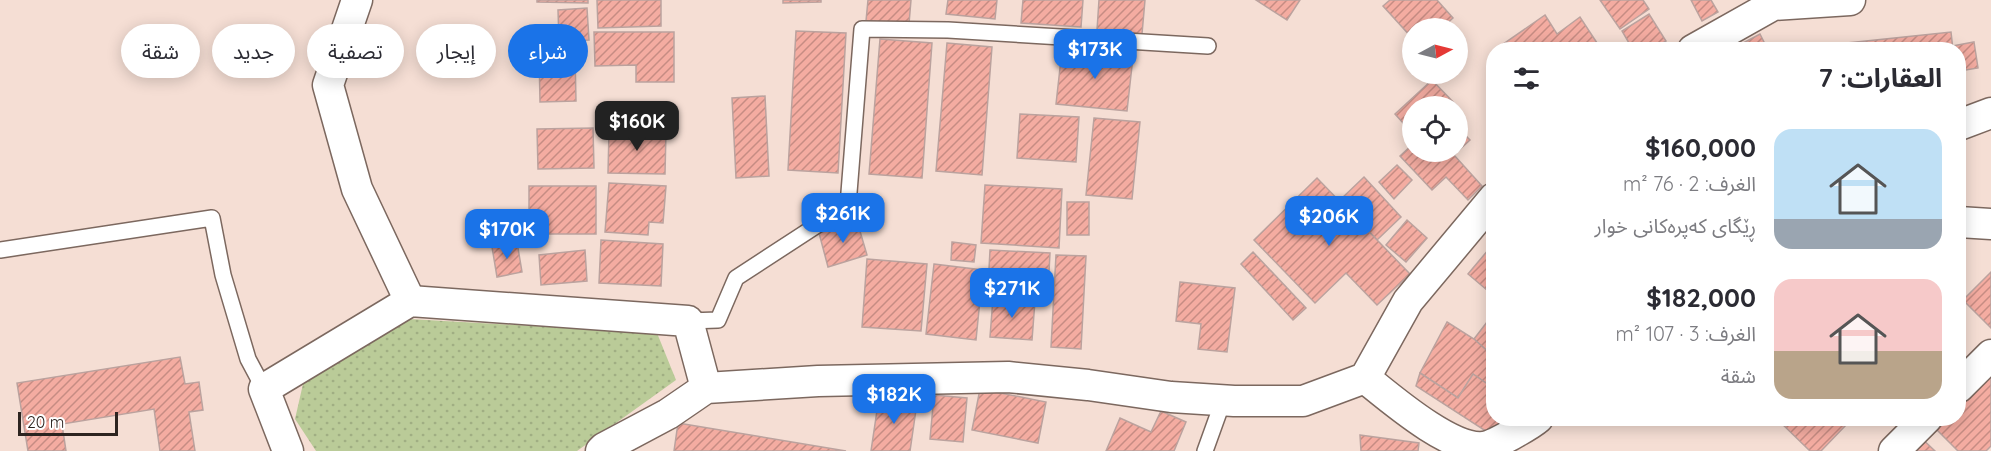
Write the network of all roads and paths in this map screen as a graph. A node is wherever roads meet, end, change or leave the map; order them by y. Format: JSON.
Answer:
{"nodes":[{"id":1,"x":357,"y":0,"type":"edge"},
{"id":2,"x":1850,"y":0,"type":"edge"},
{"id":3,"x":1707,"y":42,"type":"edge"},
{"id":4,"x":1208,"y":46,"type":"dead end"},
{"id":5,"x":1991,"y":113,"type":"edge"},
{"id":6,"x":1966,"y":122,"type":"edge"},
{"id":7,"x":1486,"y":208,"type":"edge"},
{"id":8,"x":1966,"y":222,"type":"edge"},
{"id":9,"x":1991,"y":224,"type":"edge"},
{"id":10,"x":0,"y":250,"type":"edge"},
{"id":11,"x":410,"y":301,"type":"junction"},
{"id":12,"x":688,"y":321,"type":"junction"},
{"id":13,"x":1991,"y":355,"type":"edge"},
{"id":14,"x":1365,"y":378,"type":"junction"},
{"id":15,"x":1966,"y":380,"type":"edge"},
{"id":16,"x":706,"y":388,"type":"junction"},
{"id":17,"x":264,"y":389,"type":"junction"},
{"id":18,"x":1223,"y":401,"type":"junction"},
{"id":19,"x":1524,"y":426,"type":"edge"},
{"id":20,"x":1919,"y":426,"type":"edge"},
{"id":21,"x":1484,"y":449,"type":"edge"},
{"id":22,"x":288,"y":451,"type":"edge"},
{"id":23,"x":601,"y":451,"type":"edge"},
{"id":24,"x":1204,"y":451,"type":"edge"},
{"id":25,"x":1894,"y":451,"type":"edge"}],
"edges":[{"from":1,"to":11,"type":"street"},
{"from":2,"to":3,"type":"street"},
{"from":4,"to":12,"type":"lane"},
{"from":5,"to":6,"type":"street"},
{"from":7,"to":14,"type":"street"},
{"from":8,"to":9,"type":"street"},
{"from":10,"to":17,"type":"lane"},
{"from":11,"to":12,"type":"street"},
{"from":11,"to":17,"type":"street"},
{"from":12,"to":16,"type":"street"},
{"from":13,"to":15,"type":"street"},
{"from":14,"to":18,"type":"street"},
{"from":14,"to":21,"type":"street"},
{"from":16,"to":18,"type":"street"},
{"from":16,"to":23,"type":"street"},
{"from":17,"to":22,"type":"street"},
{"from":18,"to":24,"type":"lane"},
{"from":19,"to":21,"type":"street"},
{"from":20,"to":25,"type":"street"}]}
